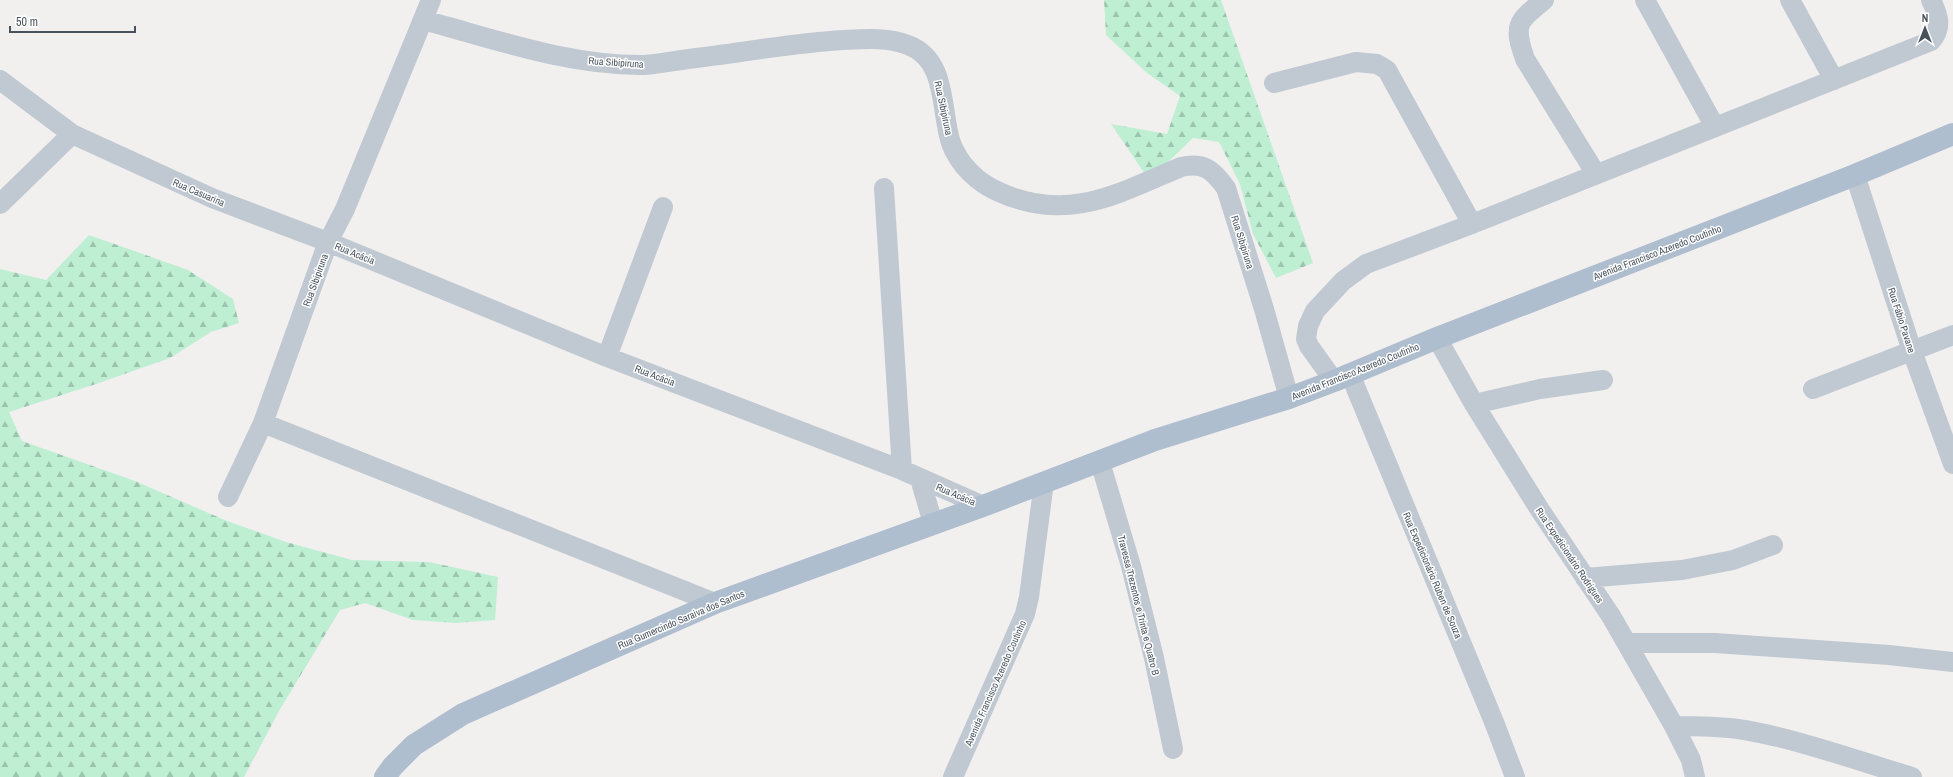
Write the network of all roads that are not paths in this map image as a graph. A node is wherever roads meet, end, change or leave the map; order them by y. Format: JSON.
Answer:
{"nodes":[{"id":1,"x":430,"y":0,"type":"edge"},
{"id":2,"x":1544,"y":0,"type":"edge"},
{"id":3,"x":1645,"y":0,"type":"edge"},
{"id":4,"x":1790,"y":0,"type":"edge"},
{"id":5,"x":1931,"y":0,"type":"edge"},
{"id":6,"x":423,"y":20,"type":"junction"},
{"id":7,"x":0,"y":80,"type":"edge"},
{"id":8,"x":1834,"y":80,"type":"junction"},
{"id":9,"x":1274,"y":83,"type":"dead end"},
{"id":10,"x":1715,"y":127,"type":"junction"},
{"id":11,"x":72,"y":134,"type":"junction"},
{"id":12,"x":1953,"y":134,"type":"edge"},
{"id":13,"x":1596,"y":174,"type":"junction"},
{"id":14,"x":1854,"y":175,"type":"junction"},
{"id":15,"x":884,"y":188,"type":"dead end"},
{"id":16,"x":0,"y":204,"type":"edge"},
{"id":17,"x":663,"y":207,"type":"dead end"},
{"id":18,"x":1472,"y":224,"type":"junction"},
{"id":19,"x":328,"y":242,"type":"junction"},
{"id":20,"x":1953,"y":335,"type":"edge"},
{"id":21,"x":1437,"y":338,"type":"junction"},
{"id":22,"x":1912,"y":351,"type":"junction"},
{"id":23,"x":607,"y":356,"type":"junction"},
{"id":24,"x":1342,"y":378,"type":"junction"},
{"id":25,"x":1603,"y":380,"type":"dead end"},
{"id":26,"x":1813,"y":389,"type":"dead end"},
{"id":27,"x":1288,"y":398,"type":"junction"},
{"id":28,"x":1474,"y":404,"type":"junction"},
{"id":29,"x":262,"y":423,"type":"junction"},
{"id":30,"x":1100,"y":462,"type":"junction"},
{"id":31,"x":1953,"y":464,"type":"edge"},
{"id":32,"x":902,"y":470,"type":"junction"},
{"id":33,"x":920,"y":479,"type":"junction"},
{"id":34,"x":1044,"y":482,"type":"junction"},
{"id":35,"x":228,"y":497,"type":"dead end"},
{"id":36,"x":983,"y":506,"type":"junction"},
{"id":37,"x":932,"y":524,"type":"junction"},
{"id":38,"x":1773,"y":545,"type":"dead end"},
{"id":39,"x":1585,"y":578,"type":"junction"},
{"id":40,"x":715,"y":603,"type":"junction"},
{"id":41,"x":1627,"y":643,"type":"junction"},
{"id":42,"x":1953,"y":662,"type":"edge"},
{"id":43,"x":1674,"y":726,"type":"junction"},
{"id":44,"x":1173,"y":749,"type":"dead end"},
{"id":45,"x":956,"y":776,"type":"edge"},
{"id":46,"x":385,"y":777,"type":"edge"},
{"id":47,"x":1515,"y":777,"type":"edge"},
{"id":48,"x":1695,"y":777,"type":"edge"},
{"id":49,"x":1912,"y":777,"type":"edge"}],
"edges":[{"from":1,"to":6,"type":"street","name":"Rua Sibipiruna"},
{"from":2,"to":13,"type":"street"},
{"from":3,"to":10,"type":"street"},
{"from":4,"to":8,"type":"street"},
{"from":5,"to":8,"type":"street"},
{"from":6,"to":19,"type":"street","name":"Rua Sibipiruna"},
{"from":6,"to":27,"type":"street","name":"Rua Sibipiruna"},
{"from":7,"to":11,"type":"street","name":"Rua Casuarina"},
{"from":8,"to":10,"type":"street"},
{"from":9,"to":18,"type":"street"},
{"from":10,"to":13,"type":"street"},
{"from":11,"to":16,"type":"street"},
{"from":11,"to":19,"type":"street","name":"Rua Casuarina"},
{"from":12,"to":14,"type":"main road","name":"Avenida Francisco Azeredo Coutinho"},
{"from":13,"to":18,"type":"street"},
{"from":14,"to":21,"type":"main road","name":"Avenida Francisco Azeredo Coutinho"},
{"from":14,"to":22,"type":"street","name":"Rua Fábio Pavane"},
{"from":15,"to":32,"type":"street"},
{"from":17,"to":23,"type":"street"},
{"from":18,"to":24,"type":"street","name":"Rua Expedicionário Ruben de Souza"},
{"from":19,"to":23,"type":"street","name":"Rua Acácia"},
{"from":19,"to":29,"type":"street","name":"Rua Sibipiruna"},
{"from":20,"to":22,"type":"street"},
{"from":21,"to":24,"type":"main road","name":"Avenida Francisco Azeredo Coutinho"},
{"from":21,"to":28,"type":"street","name":"Rua Expedicionário Rodrigues"},
{"from":22,"to":26,"type":"street"},
{"from":22,"to":31,"type":"street","name":"Rua Fábio Pavane"},
{"from":23,"to":32,"type":"street","name":"Rua Acácia"},
{"from":24,"to":27,"type":"main road","name":"Avenida Francisco Azeredo Coutinho"},
{"from":24,"to":47,"type":"street","name":"Rua Expedicionário Ruben de Souza"},
{"from":25,"to":28,"type":"street"},
{"from":27,"to":30,"type":"main road","name":"Avenida Francisco Azeredo Coutinho"},
{"from":28,"to":39,"type":"street","name":"Rua Expedicionário Rodrigues"},
{"from":29,"to":35,"type":"street","name":"Rua Sibipiruna"},
{"from":29,"to":40,"type":"street"},
{"from":30,"to":34,"type":"main road","name":"Avenida Francisco Azeredo Coutinho"},
{"from":30,"to":44,"type":"street","name":"Travessa Trezentos e Trinta e Quatro B"},
{"from":32,"to":33,"type":"street","name":"Rua Acácia"},
{"from":33,"to":36,"type":"street","name":"Rua Acácia"},
{"from":33,"to":37,"type":"street"},
{"from":34,"to":36,"type":"main road","name":"Rua Gumercindo Saraiva dos Santos"},
{"from":34,"to":45,"type":"street","name":"Avenida Francisco Azeredo Coutinho"},
{"from":36,"to":37,"type":"main road","name":"Rua Gumercindo Saraiva dos Santos"},
{"from":37,"to":40,"type":"main road","name":"Rua Gumercindo Saraiva dos Santos"},
{"from":38,"to":39,"type":"street"},
{"from":39,"to":41,"type":"street","name":"Rua Expedicionário Rodrigues"},
{"from":40,"to":46,"type":"main road","name":"Rua Gumercindo Saraiva dos Santos"},
{"from":41,"to":42,"type":"street"},
{"from":41,"to":43,"type":"street","name":"Rua Expedicionário Rodrigues"},
{"from":43,"to":48,"type":"street","name":"Rua Expedicionário Rodrigues"},
{"from":43,"to":49,"type":"street"}]}
